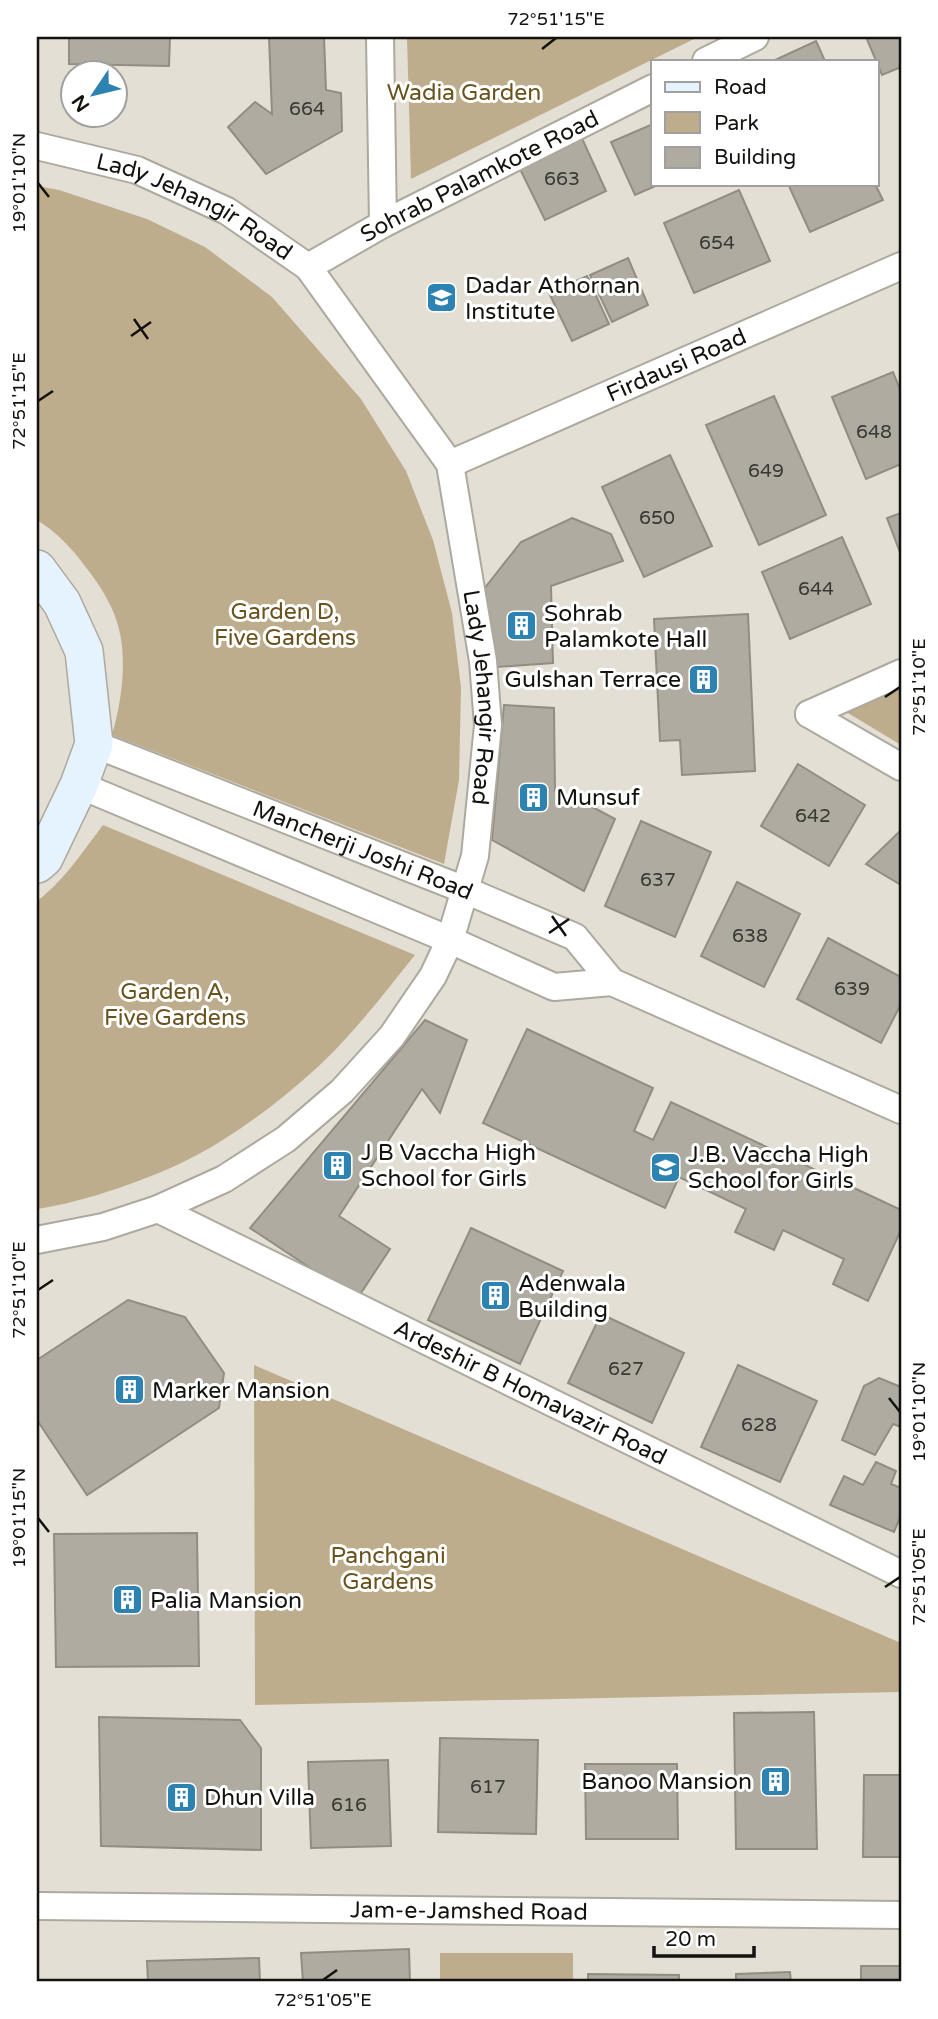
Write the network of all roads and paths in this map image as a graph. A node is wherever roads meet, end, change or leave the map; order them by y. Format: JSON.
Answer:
{"nodes":[{"id":1,"x":380,"y":37,"type":"edge"},
{"id":2,"x":755,"y":37,"type":"edge"},
{"id":3,"x":708,"y":60,"type":"edge"},
{"id":4,"x":651,"y":89,"type":"edge"},
{"id":5,"x":37,"y":146,"type":"edge"},
{"id":6,"x":383,"y":224,"type":"junction"},
{"id":7,"x":901,"y":266,"type":"edge"},
{"id":8,"x":308,"y":267,"type":"junction"},
{"id":9,"x":450,"y":464,"type":"junction"},
{"id":10,"x":37,"y":569,"type":"edge"},
{"id":11,"x":901,"y":673,"type":"edge"},
{"id":12,"x":94,"y":744,"type":"junction"},
{"id":13,"x":901,"y":766,"type":"edge"},
{"id":14,"x":79,"y":785,"type":"junction"},
{"id":15,"x":37,"y":864,"type":"edge"},
{"id":16,"x":465,"y":890,"type":"junction"},
{"id":17,"x":450,"y":940,"type":"junction"},
{"id":18,"x":612,"y":982,"type":"junction"},
{"id":19,"x":901,"y":1110,"type":"edge"},
{"id":20,"x":158,"y":1209,"type":"junction"},
{"id":21,"x":37,"y":1240,"type":"edge"},
{"id":22,"x":901,"y":1574,"type":"edge"},
{"id":23,"x":37,"y":1906,"type":"edge"},
{"id":24,"x":901,"y":1915,"type":"edge"}],
"edges":[{"from":1,"to":6,"type":"street"},
{"from":2,"to":3,"type":"street"},
{"from":4,"to":6,"type":"street","name":"Sohrab Palamkote Road"},
{"from":5,"to":8,"type":"street","name":"Lady Jehangir Road"},
{"from":6,"to":8,"type":"street","name":"Sohrab Palamkote Road"},
{"from":7,"to":9,"type":"street","name":"Firdausi Road"},
{"from":8,"to":9,"type":"street","name":"Lady Jehangir Road"},
{"from":9,"to":16,"type":"street","name":"Lady Jehangir Road"},
{"from":10,"to":12,"type":"street"},
{"from":11,"to":13,"type":"street"},
{"from":12,"to":14,"type":"street"},
{"from":12,"to":16,"type":"street","name":"Mancherji Joshi Road"},
{"from":14,"to":15,"type":"street"},
{"from":14,"to":17,"type":"street","name":"Mancherji Joshi Road"},
{"from":16,"to":17,"type":"street","name":"Lady Jehangir Road"},
{"from":16,"to":18,"type":"street","name":"Mancherji Joshi Road"},
{"from":17,"to":18,"type":"street","name":"Mancherji Joshi Road"},
{"from":17,"to":20,"type":"street","name":"Lady Jehangir Road"},
{"from":18,"to":19,"type":"street","name":"Mancherji Joshi Road"},
{"from":20,"to":21,"type":"street","name":"Lady Jehangir Road"},
{"from":20,"to":22,"type":"street","name":"Ardeshir B Homavazir Road"},
{"from":23,"to":24,"type":"street","name":"Jam-e-Jamshed Road"}]}
